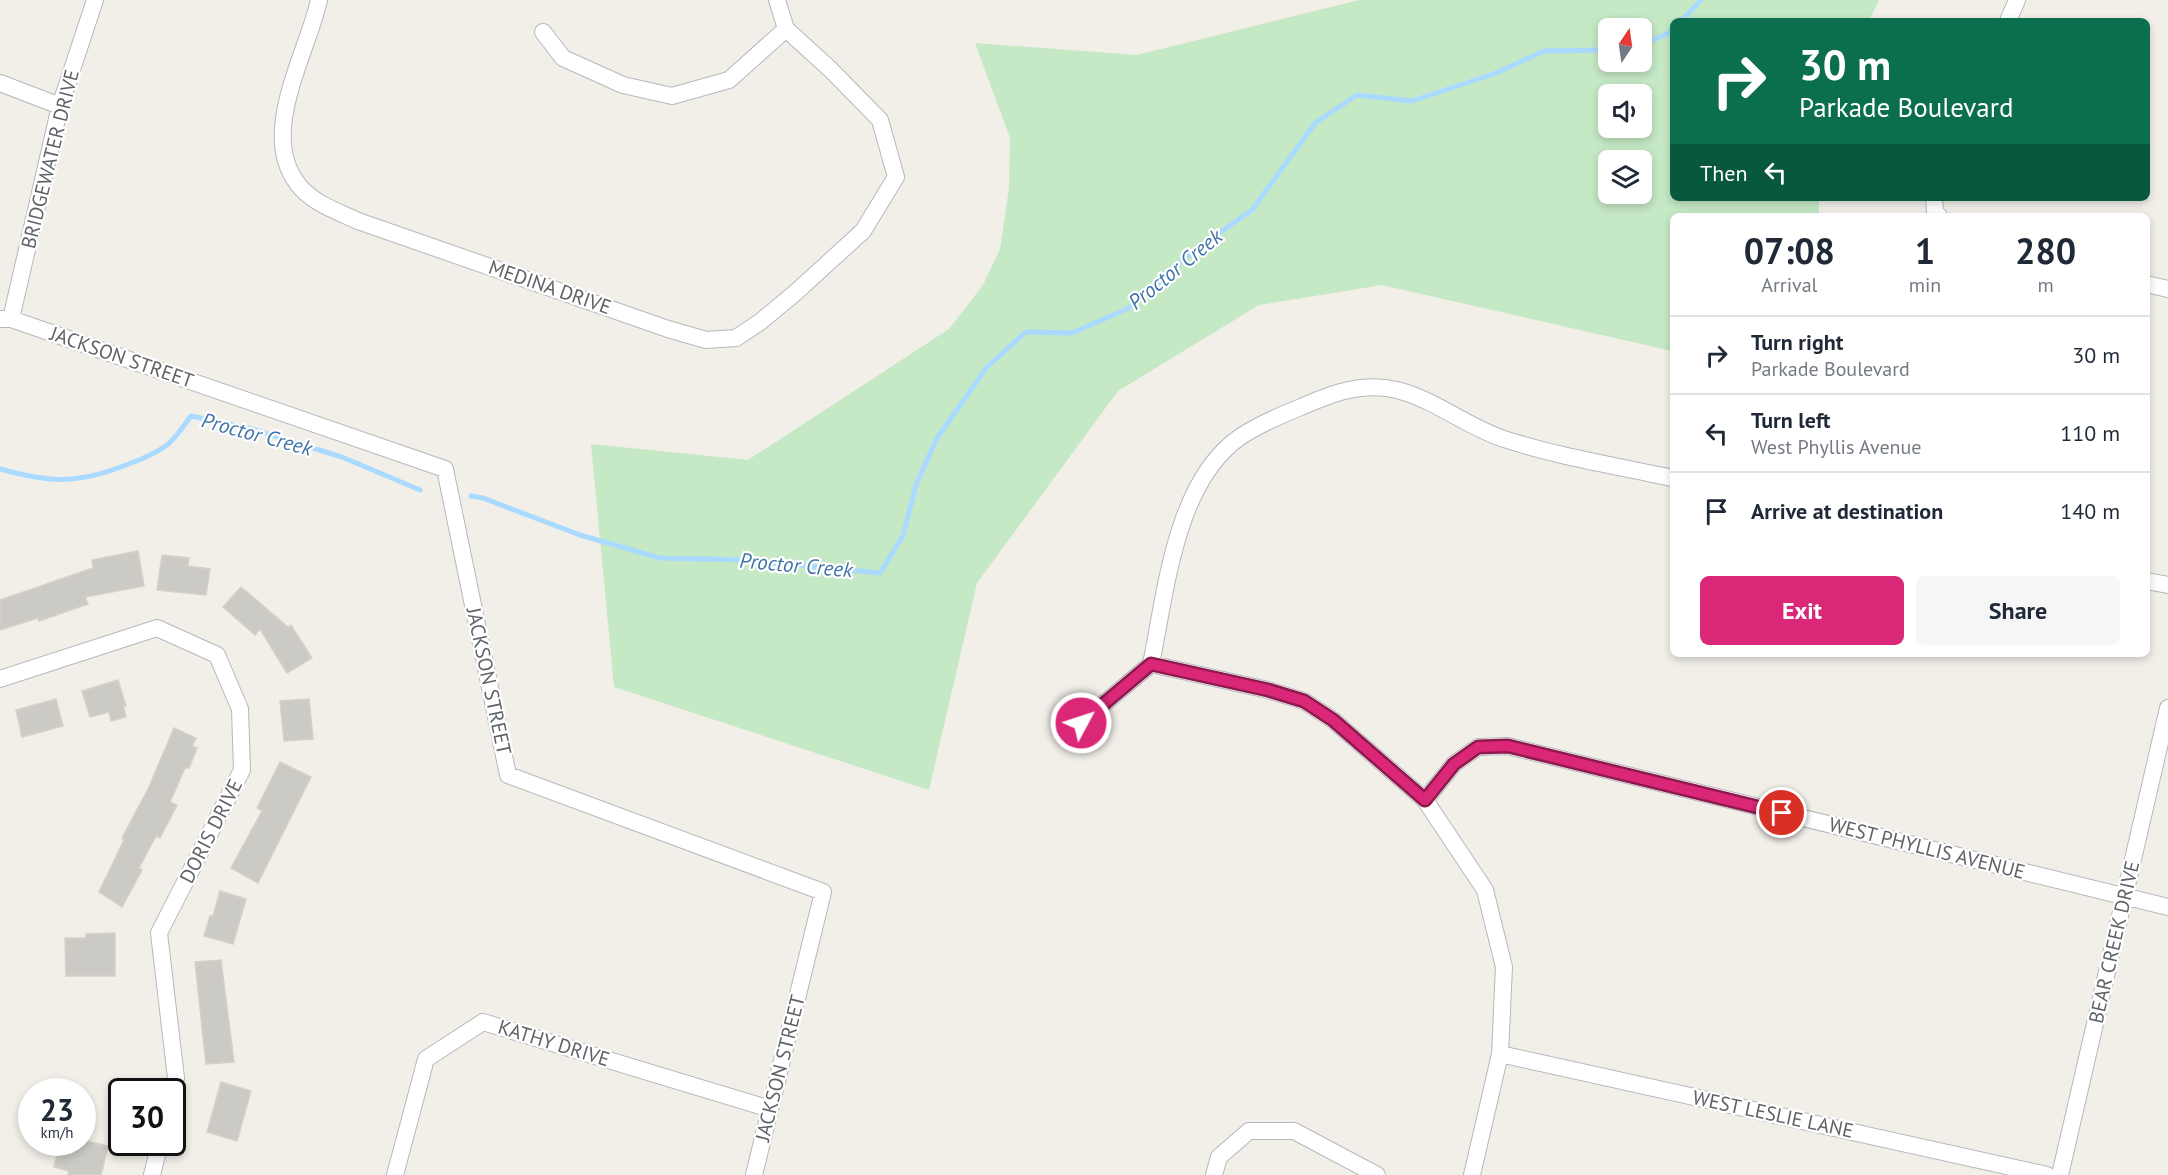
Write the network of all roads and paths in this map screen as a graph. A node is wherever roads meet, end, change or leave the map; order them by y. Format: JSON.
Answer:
{"nodes":[{"id":1,"x":95,"y":0,"type":"edge"},
{"id":2,"x":319,"y":0,"type":"edge"},
{"id":3,"x":777,"y":0,"type":"edge"},
{"id":4,"x":2017,"y":0,"type":"edge"},
{"id":5,"x":2009,"y":18,"type":"edge"},
{"id":6,"x":786,"y":29,"type":"junction"},
{"id":7,"x":543,"y":32,"type":"dead end"},
{"id":8,"x":0,"y":83,"type":"edge"},
{"id":9,"x":60,"y":106,"type":"junction"},
{"id":10,"x":2150,"y":285,"type":"edge"},
{"id":11,"x":2168,"y":289,"type":"edge"},
{"id":12,"x":6,"y":319,"type":"edge"},
{"id":13,"x":1670,"y":478,"type":"edge"},
{"id":14,"x":2150,"y":582,"type":"edge"},
{"id":15,"x":2168,"y":585,"type":"edge"},
{"id":16,"x":1151,"y":664,"type":"junction"},
{"id":17,"x":0,"y":679,"type":"edge"},
{"id":18,"x":2168,"y":708,"type":"edge"},
{"id":19,"x":1081,"y":723,"type":"dead end"},
{"id":20,"x":1425,"y":800,"type":"junction"},
{"id":21,"x":2124,"y":897,"type":"junction"},
{"id":22,"x":2168,"y":907,"type":"edge"},
{"id":23,"x":1500,"y":1054,"type":"junction"},
{"id":24,"x":176,"y":1078,"type":"edge"},
{"id":25,"x":770,"y":1109,"type":"junction"},
{"id":26,"x":157,"y":1156,"type":"edge"},
{"id":27,"x":152,"y":1175,"type":"edge"},
{"id":28,"x":395,"y":1175,"type":"edge"},
{"id":29,"x":754,"y":1175,"type":"edge"},
{"id":30,"x":1214,"y":1175,"type":"edge"},
{"id":31,"x":1377,"y":1175,"type":"edge"},
{"id":32,"x":1472,"y":1175,"type":"edge"},
{"id":33,"x":2047,"y":1175,"type":"edge"},
{"id":34,"x":2060,"y":1175,"type":"edge"}],
"edges":[{"from":1,"to":9,"type":"street","name":"BRIDGEWATER DRIVE"},
{"from":2,"to":6,"type":"street","name":"MEDINA DRIVE"},
{"from":3,"to":6,"type":"street"},
{"from":4,"to":5,"type":"street"},
{"from":6,"to":7,"type":"street"},
{"from":8,"to":9,"type":"street"},
{"from":9,"to":12,"type":"street","name":"BRIDGEWATER DRIVE"},
{"from":10,"to":11,"type":"street"},
{"from":12,"to":25,"type":"street","name":"JACKSON STREET"},
{"from":13,"to":16,"type":"street"},
{"from":14,"to":15,"type":"street"},
{"from":16,"to":19,"type":"street"},
{"from":16,"to":20,"type":"street"},
{"from":17,"to":24,"type":"street","name":"DORIS DRIVE"},
{"from":18,"to":21,"type":"street","name":"BEAR CREEK DRIVE"},
{"from":20,"to":21,"type":"street","name":"WEST PHYLLIS AVENUE"},
{"from":20,"to":23,"type":"street"},
{"from":21,"to":22,"type":"street","name":"WEST PHYLLIS AVENUE"},
{"from":21,"to":34,"type":"street","name":"BEAR CREEK DRIVE"},
{"from":23,"to":32,"type":"street"},
{"from":23,"to":33,"type":"street","name":"WEST LESLIE LANE"},
{"from":25,"to":28,"type":"street","name":"KATHY DRIVE"},
{"from":25,"to":29,"type":"street","name":"JACKSON STREET"},
{"from":26,"to":27,"type":"street"},
{"from":30,"to":31,"type":"street"}]}
